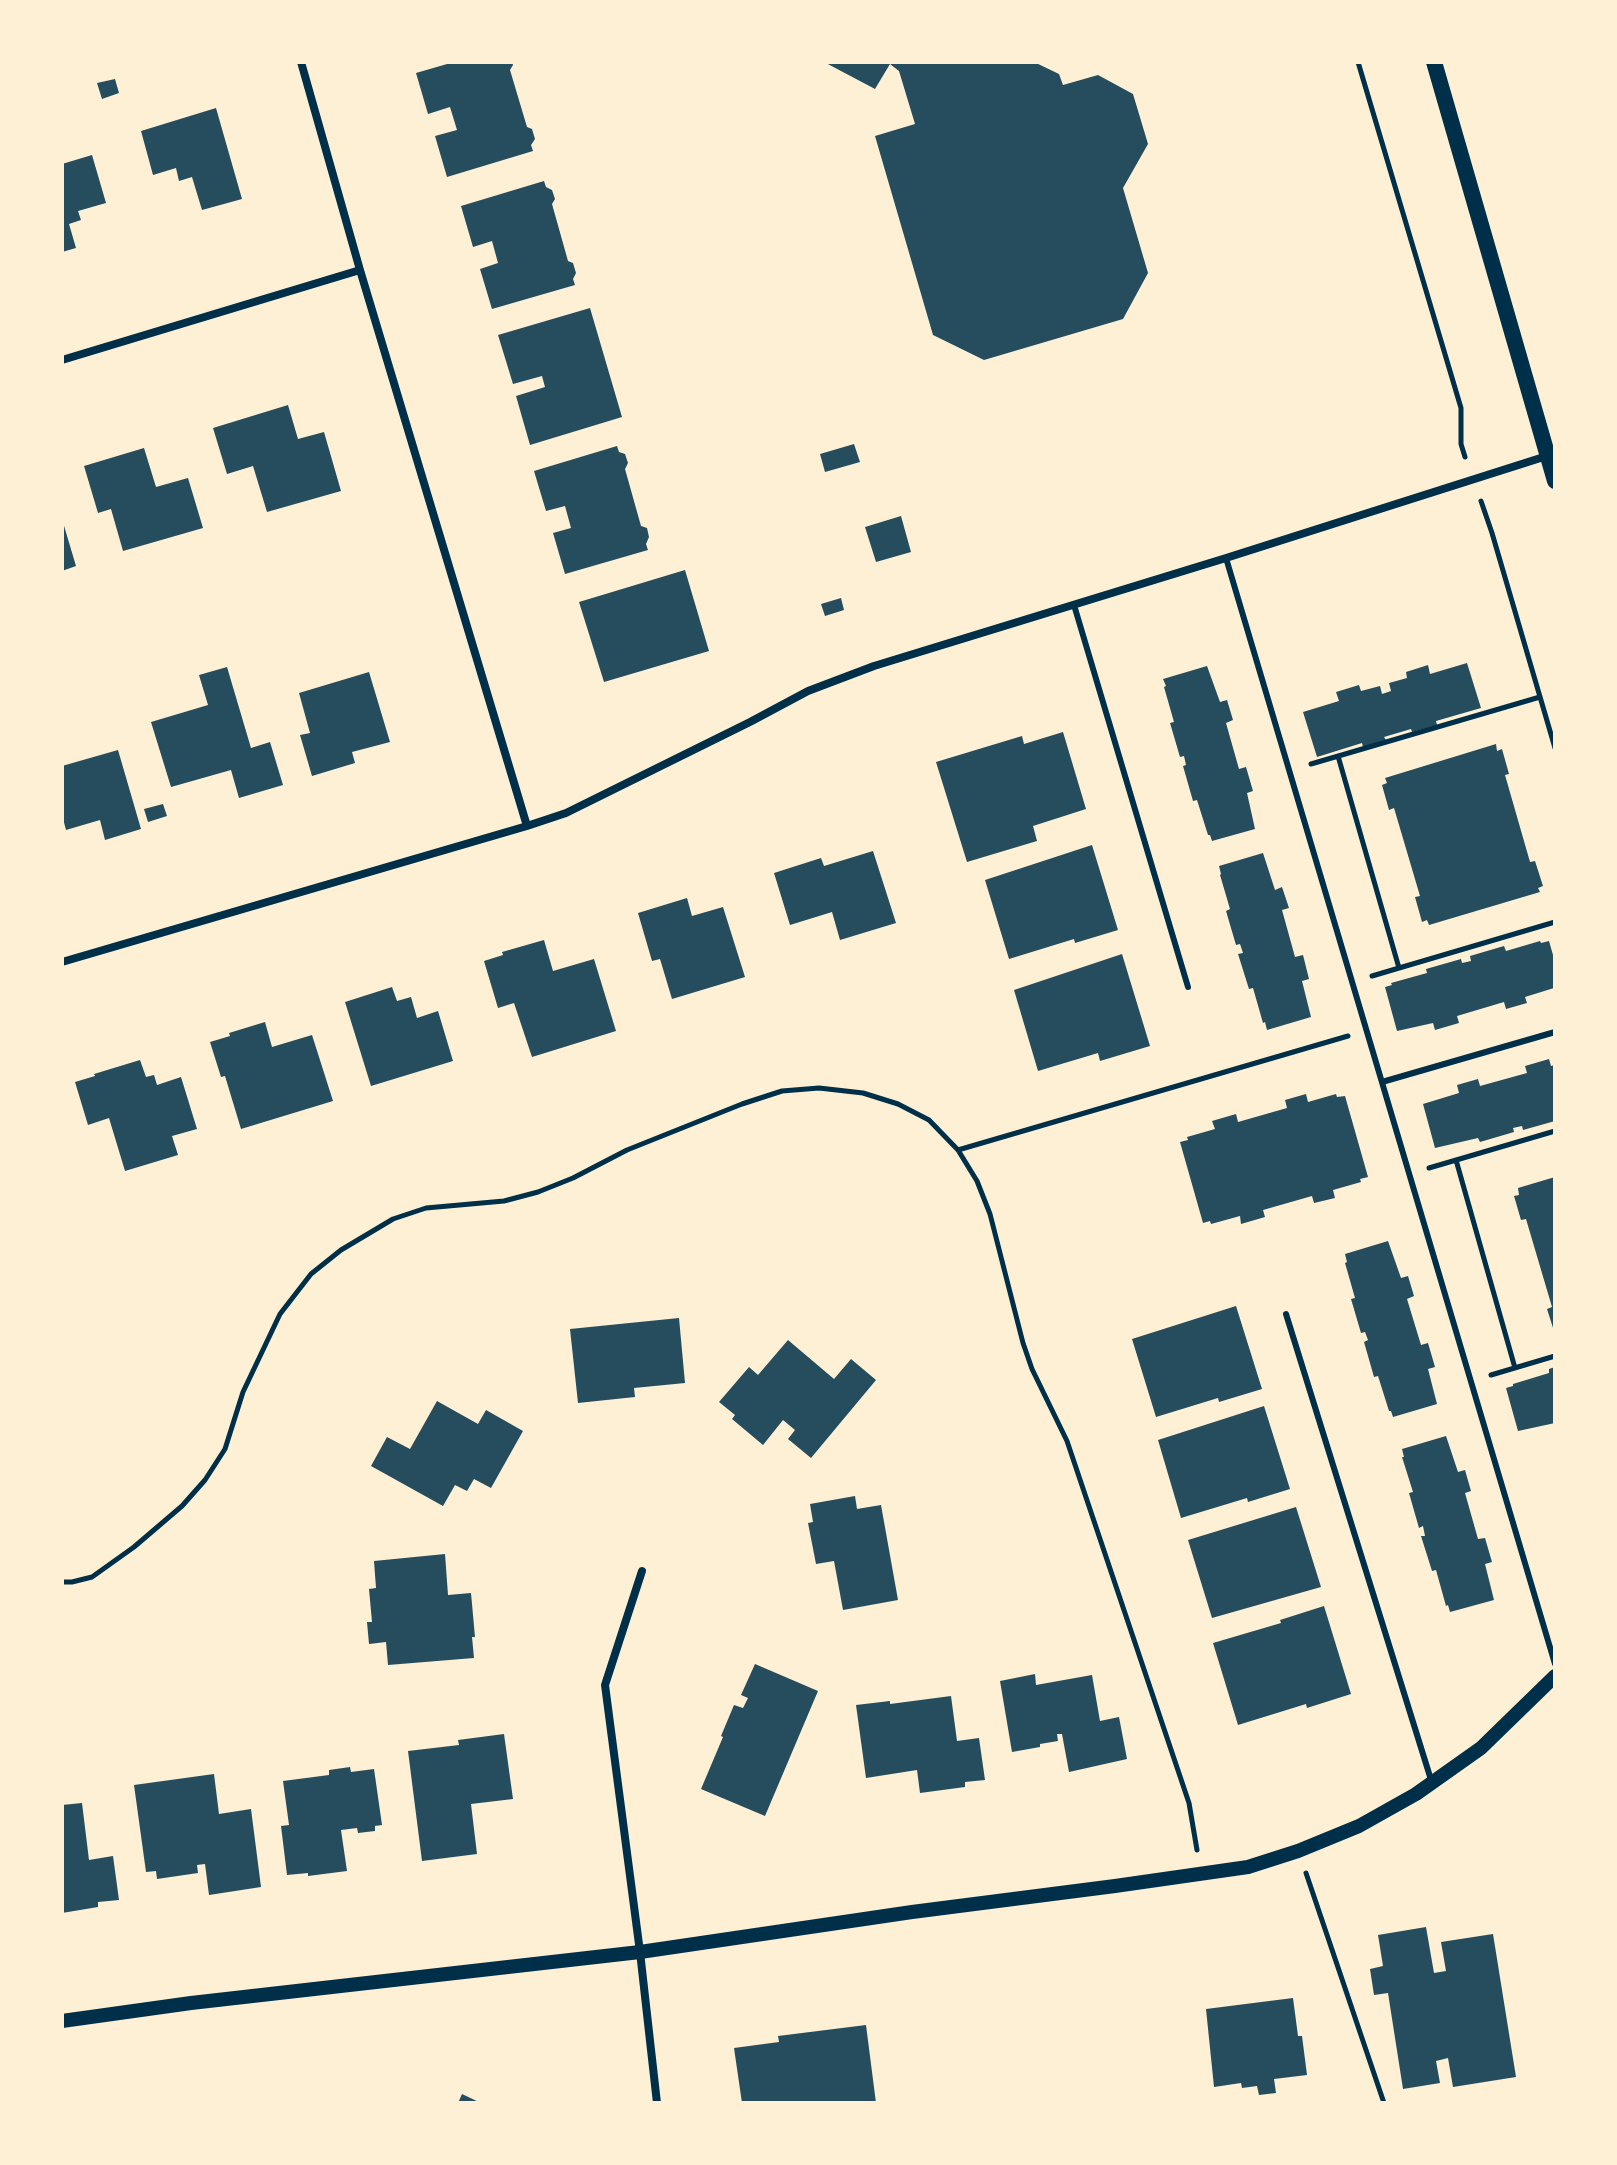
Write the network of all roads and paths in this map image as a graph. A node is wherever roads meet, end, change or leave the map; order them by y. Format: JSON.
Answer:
{"nodes":[{"id":1,"x":301,"y":62,"type":"edge"},
{"id":2,"x":1358,"y":62,"type":"edge"},
{"id":3,"x":1434,"y":62,"type":"edge"},
{"id":4,"x":360,"y":270,"type":"junction"},
{"id":5,"x":62,"y":360,"type":"edge"},
{"id":6,"x":1551,"y":455,"type":"edge"},
{"id":7,"x":1473,"y":479,"type":"junction"},
{"id":8,"x":1555,"y":481,"type":"edge"},
{"id":9,"x":1226,"y":558,"type":"junction"},
{"id":10,"x":1074,"y":605,"type":"junction"},
{"id":11,"x":1540,"y":697,"type":"junction"},
{"id":12,"x":1555,"y":748,"type":"edge"},
{"id":13,"x":1338,"y":756,"type":"junction"},
{"id":14,"x":1290,"y":771,"type":"junction"},
{"id":15,"x":527,"y":826,"type":"junction"},
{"id":16,"x":1555,"y":922,"type":"edge"},
{"id":17,"x":62,"y":962,"type":"edge"},
{"id":18,"x":1399,"y":968,"type":"junction"},
{"id":19,"x":1352,"y":982,"type":"junction"},
{"id":20,"x":1188,"y":987,"type":"dead end"},
{"id":21,"x":1367,"y":1031,"type":"junction"},
{"id":22,"x":1555,"y":1032,"type":"edge"},
{"id":23,"x":1382,"y":1082,"type":"junction"},
{"id":24,"x":1555,"y":1131,"type":"edge"},
{"id":25,"x":958,"y":1150,"type":"junction"},
{"id":26,"x":1456,"y":1160,"type":"junction"},
{"id":27,"x":1409,"y":1174,"type":"junction"},
{"id":28,"x":1286,"y":1314,"type":"dead end"},
{"id":29,"x":1555,"y":1356,"type":"edge"},
{"id":30,"x":1515,"y":1368,"type":"junction"},
{"id":31,"x":1471,"y":1381,"type":"junction"},
{"id":32,"x":642,"y":1571,"type":"dead end"},
{"id":33,"x":62,"y":1582,"type":"edge"},
{"id":34,"x":1555,"y":1664,"type":"edge"},
{"id":35,"x":1555,"y":1676,"type":"edge"},
{"id":36,"x":1432,"y":1783,"type":"junction"},
{"id":37,"x":1298,"y":1851,"type":"junction"},
{"id":38,"x":1200,"y":1875,"type":"junction"},
{"id":39,"x":640,"y":1952,"type":"junction"},
{"id":40,"x":62,"y":2021,"type":"edge"},
{"id":41,"x":657,"y":2103,"type":"edge"},
{"id":42,"x":1384,"y":2103,"type":"edge"}],
"edges":[{"from":1,"to":4,"type":"street"},
{"from":2,"to":7,"type":"path"},
{"from":3,"to":6,"type":"main road"},
{"from":4,"to":5,"type":"street"},
{"from":4,"to":15,"type":"street"},
{"from":6,"to":7,"type":"street"},
{"from":6,"to":8,"type":"main road"},
{"from":7,"to":9,"type":"street"},
{"from":7,"to":11,"type":"path"},
{"from":9,"to":10,"type":"street"},
{"from":9,"to":14,"type":"lane"},
{"from":10,"to":15,"type":"street"},
{"from":10,"to":20,"type":"lane"},
{"from":11,"to":12,"type":"path"},
{"from":11,"to":13,"type":"path"},
{"from":13,"to":14,"type":"path"},
{"from":13,"to":18,"type":"path"},
{"from":14,"to":19,"type":"lane"},
{"from":15,"to":17,"type":"street"},
{"from":16,"to":18,"type":"path"},
{"from":18,"to":19,"type":"path"},
{"from":19,"to":21,"type":"lane"},
{"from":21,"to":23,"type":"lane"},
{"from":21,"to":25,"type":"path"},
{"from":22,"to":23,"type":"lane"},
{"from":23,"to":27,"type":"lane"},
{"from":24,"to":26,"type":"path"},
{"from":25,"to":33,"type":"path"},
{"from":25,"to":38,"type":"path"},
{"from":26,"to":27,"type":"path"},
{"from":26,"to":30,"type":"path"},
{"from":27,"to":31,"type":"lane"},
{"from":28,"to":36,"type":"lane"},
{"from":29,"to":30,"type":"path"},
{"from":30,"to":31,"type":"path"},
{"from":31,"to":34,"type":"lane"},
{"from":32,"to":39,"type":"street"},
{"from":35,"to":36,"type":"street"},
{"from":36,"to":37,"type":"street"},
{"from":37,"to":38,"type":"street"},
{"from":37,"to":42,"type":"path"},
{"from":38,"to":39,"type":"street"},
{"from":39,"to":40,"type":"street"},
{"from":39,"to":41,"type":"street"}]}
